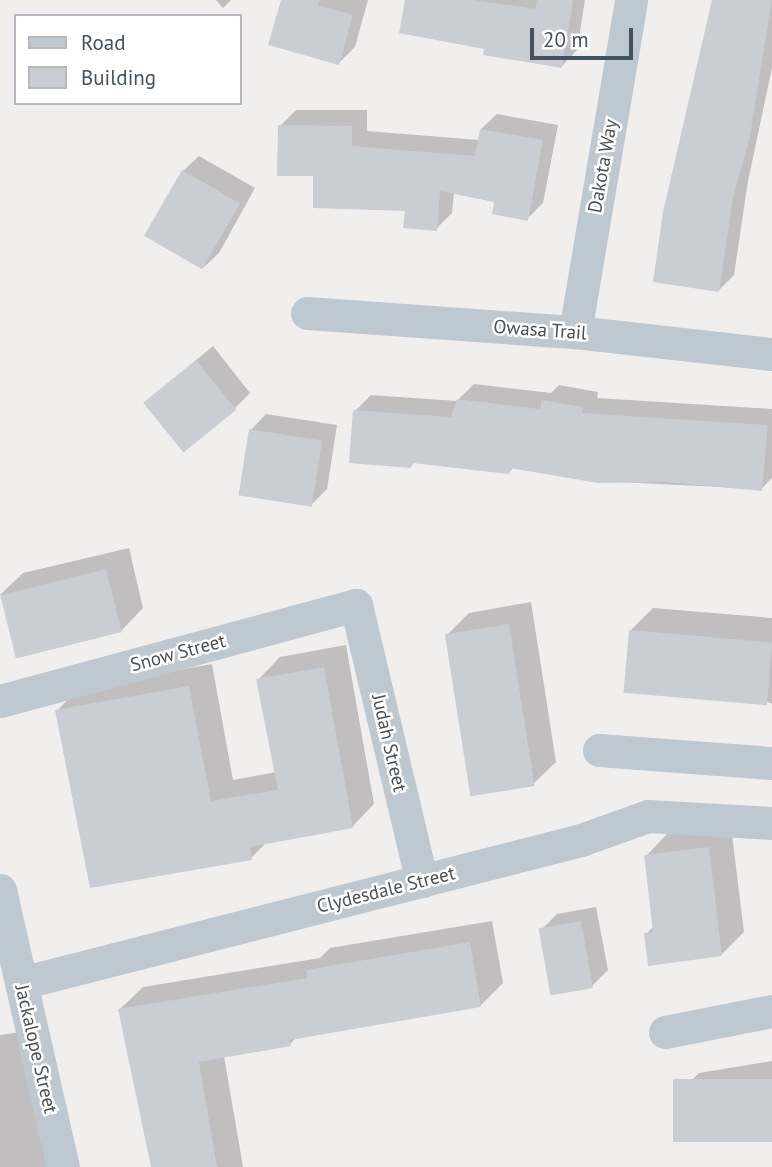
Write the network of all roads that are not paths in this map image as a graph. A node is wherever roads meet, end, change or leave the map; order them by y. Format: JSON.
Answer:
{"nodes":[{"id":1,"x":631,"y":0,"type":"edge"},
{"id":2,"x":307,"y":313,"type":"dead end"},
{"id":3,"x":575,"y":331,"type":"junction"},
{"id":4,"x":772,"y":354,"type":"edge"},
{"id":5,"x":356,"y":606,"type":"joint"},
{"id":6,"x":0,"y":701,"type":"edge"},
{"id":7,"x":599,"y":750,"type":"dead end"},
{"id":8,"x":772,"y":763,"type":"edge"},
{"id":9,"x":762,"y":822,"type":"edge"},
{"id":10,"x":422,"y":881,"type":"junction"},
{"id":11,"x":0,"y":890,"type":"edge"},
{"id":12,"x":21,"y":983,"type":"junction"},
{"id":13,"x":772,"y":1011,"type":"edge"},
{"id":14,"x":665,"y":1032,"type":"dead end"},
{"id":15,"x":64,"y":1167,"type":"edge"}],
"edges":[{"from":1,"to":3,"type":"street","name":"Dakota Way"},
{"from":2,"to":3,"type":"street","name":"Owasa Trail"},
{"from":3,"to":4,"type":"street","name":"Owasa Trail"},
{"from":5,"to":6,"type":"street","name":"Snow Street"},
{"from":5,"to":10,"type":"street","name":"Judah Street"},
{"from":7,"to":8,"type":"street"},
{"from":9,"to":10,"type":"street","name":"Clydesdale Street"},
{"from":10,"to":12,"type":"street","name":"Clydesdale Street"},
{"from":11,"to":12,"type":"street","name":"Jackalope Street"},
{"from":12,"to":15,"type":"street","name":"Jackalope Street"},
{"from":13,"to":14,"type":"street"}]}
